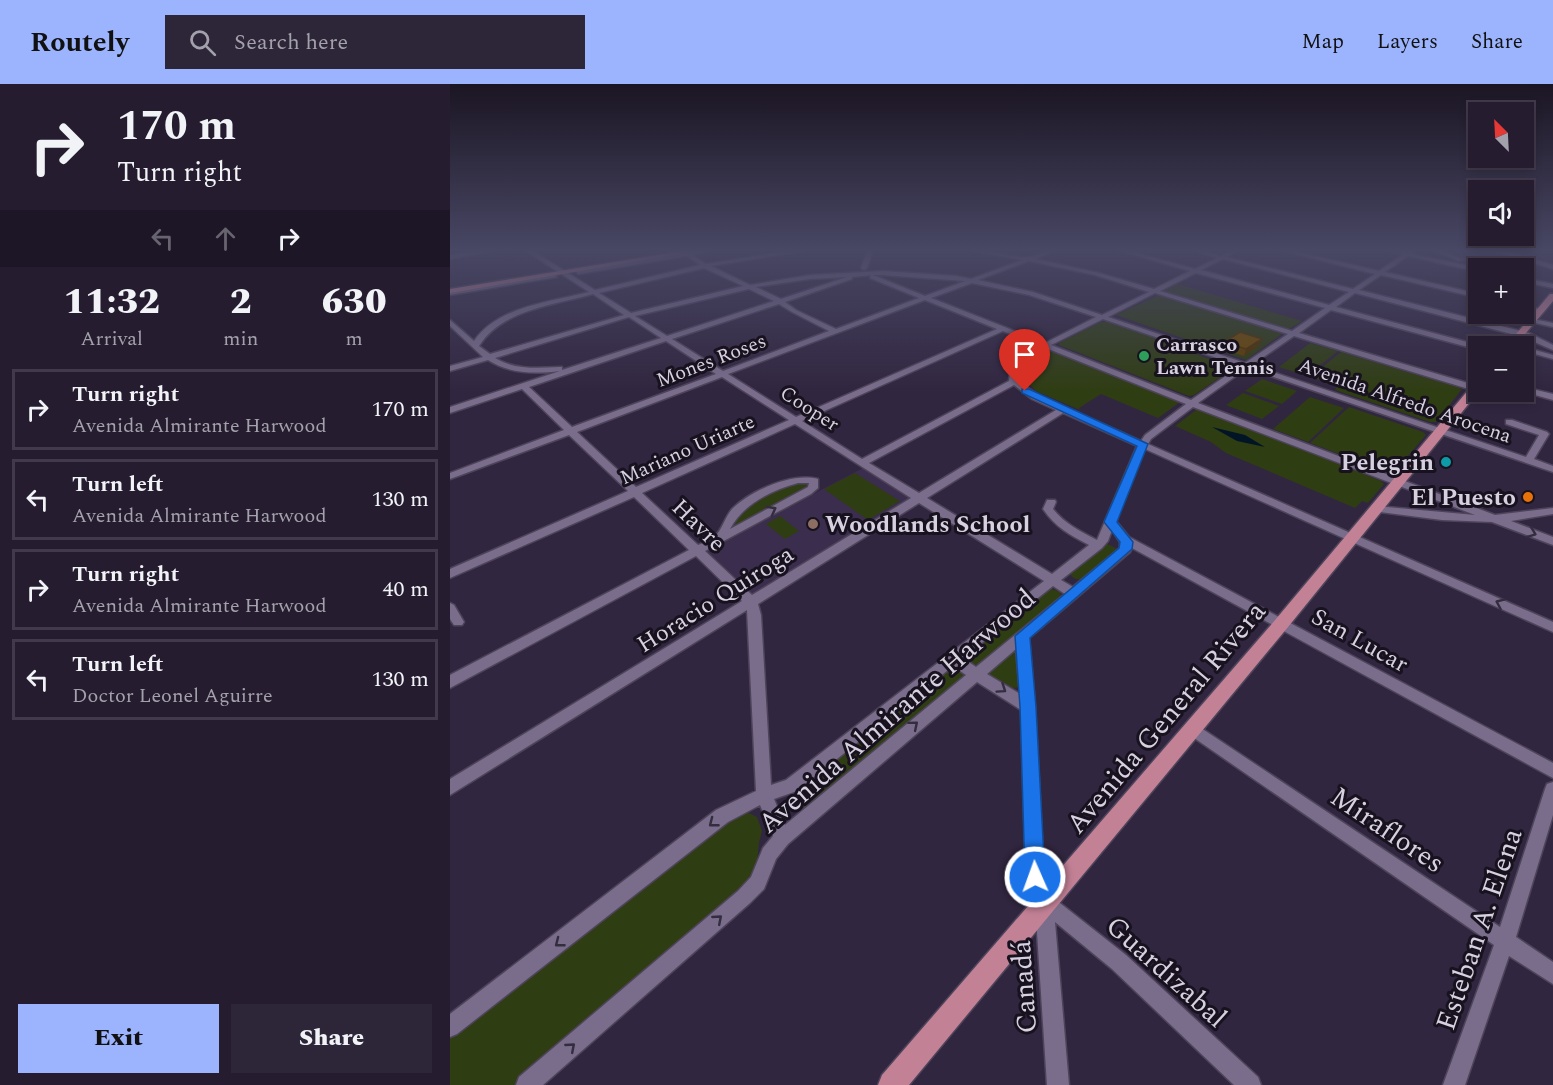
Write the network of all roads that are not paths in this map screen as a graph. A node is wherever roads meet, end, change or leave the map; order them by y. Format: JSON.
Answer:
{"nodes":[{"id":1,"x":575,"y":298,"type":"edge"},
{"id":2,"x":604,"y":298,"type":"edge"},
{"id":3,"x":698,"y":298,"type":"edge"},
{"id":4,"x":773,"y":298,"type":"edge"},
{"id":5,"x":789,"y":298,"type":"edge"},
{"id":6,"x":927,"y":298,"type":"joint"},
{"id":7,"x":1045,"y":298,"type":"edge"},
{"id":8,"x":1142,"y":298,"type":"edge"},
{"id":9,"x":1173,"y":298,"type":"edge"},
{"id":10,"x":1292,"y":298,"type":"edge"},
{"id":11,"x":1345,"y":298,"type":"edge"},
{"id":12,"x":1380,"y":298,"type":"edge"},
{"id":13,"x":1552,"y":298,"type":"edge"},
{"id":14,"x":780,"y":301,"type":"junction"},
{"id":15,"x":1330,"y":308,"type":"junction"},
{"id":16,"x":1534,"y":309,"type":"edge"},
{"id":17,"x":1541,"y":310,"type":"junction"},
{"id":18,"x":632,"y":315,"type":"junction"},
{"id":19,"x":1103,"y":317,"type":"junction"},
{"id":20,"x":1534,"y":320,"type":"edge"},
{"id":21,"x":1534,"y":321,"type":"edge"},
{"id":22,"x":1530,"y":324,"type":"edge"},
{"id":23,"x":1553,"y":325,"type":"edge"},
{"id":24,"x":452,"y":326,"type":"edge"},
{"id":25,"x":1005,"y":328,"type":"junction"},
{"id":26,"x":485,"y":331,"type":"junction"},
{"id":27,"x":836,"y":332,"type":"junction"},
{"id":28,"x":1292,"y":333,"type":"junction"},
{"id":29,"x":1521,"y":334,"type":"junction"},
{"id":30,"x":466,"y":337,"type":"junction"},
{"id":31,"x":668,"y":339,"type":"junction"},
{"id":32,"x":1046,"y":344,"type":"junction"},
{"id":33,"x":1468,"y":345,"type":"edge"},
{"id":34,"x":475,"y":346,"type":"junction"},
{"id":35,"x":1553,"y":348,"type":"edge"},
{"id":36,"x":1534,"y":352,"type":"edge"},
{"id":37,"x":1553,"y":357,"type":"edge"},
{"id":38,"x":488,"y":358,"type":"junction"},
{"id":39,"x":1246,"y":365,"type":"junction"},
{"id":40,"x":450,"y":369,"type":"edge"},
{"id":41,"x":549,"y":373,"type":"junction"},
{"id":42,"x":723,"y":374,"type":"junction"},
{"id":43,"x":1014,"y":382,"type":"junction"},
{"id":44,"x":1468,"y":383,"type":"edge"},
{"id":45,"x":523,"y":386,"type":"junction"},
{"id":46,"x":1534,"y":392,"type":"edge"},
{"id":47,"x":1468,"y":397,"type":"edge"},
{"id":48,"x":1553,"y":398,"type":"edge"},
{"id":49,"x":1192,"y":403,"type":"junction"},
{"id":50,"x":1063,"y":409,"type":"junction"},
{"id":51,"x":450,"y":410,"type":"edge"},
{"id":52,"x":795,"y":420,"type":"junction"},
{"id":53,"x":1509,"y":422,"type":"dead end"},
{"id":54,"x":1441,"y":431,"type":"junction"},
{"id":55,"x":570,"y":432,"type":"junction"},
{"id":56,"x":1143,"y":444,"type":"junction"},
{"id":57,"x":1528,"y":461,"type":"junction"},
{"id":58,"x":862,"y":463,"type":"junction"},
{"id":59,"x":1553,"y":470,"type":"edge"},
{"id":60,"x":450,"y":476,"type":"edge"},
{"id":61,"x":1400,"y":481,"type":"junction"},
{"id":62,"x":635,"y":492,"type":"junction"},
{"id":63,"x":919,"y":498,"type":"junction"},
{"id":64,"x":1051,"y":502,"type":"dead end"},
{"id":65,"x":1376,"y":509,"type":"junction"},
{"id":66,"x":1553,"y":511,"type":"edge"},
{"id":67,"x":1499,"y":520,"type":"junction"},
{"id":68,"x":1105,"y":535,"type":"junction"},
{"id":69,"x":720,"y":538,"type":"junction"},
{"id":70,"x":1351,"y":538,"type":"junction"},
{"id":71,"x":1553,"y":541,"type":"edge"},
{"id":72,"x":1125,"y":544,"type":"junction"},
{"id":73,"x":696,"y":551,"type":"junction"},
{"id":74,"x":450,"y":574,"type":"edge"},
{"id":75,"x":1053,"y":580,"type":"junction"},
{"id":76,"x":1073,"y":593,"type":"junction"},
{"id":77,"x":751,"y":602,"type":"junction"},
{"id":78,"x":450,"y":608,"type":"edge"},
{"id":79,"x":458,"y":622,"type":"dead end"},
{"id":80,"x":1282,"y":623,"type":"junction"},
{"id":81,"x":1553,"y":627,"type":"edge"},
{"id":82,"x":1022,"y":636,"type":"junction"},
{"id":83,"x":953,"y":658,"type":"junction"},
{"id":84,"x":974,"y":675,"type":"junction"},
{"id":85,"x":450,"y":682,"type":"edge"},
{"id":86,"x":1028,"y":707,"type":"junction"},
{"id":87,"x":1192,"y":728,"type":"junction"},
{"id":88,"x":1553,"y":771,"type":"edge"},
{"id":89,"x":450,"y":788,"type":"edge"},
{"id":90,"x":1553,"y":789,"type":"edge"},
{"id":91,"x":764,"y":795,"type":"junction"},
{"id":92,"x":782,"y":838,"type":"junction"},
{"id":93,"x":1044,"y":903,"type":"junction"},
{"id":94,"x":1505,"y":941,"type":"junction"},
{"id":95,"x":1553,"y":974,"type":"edge"},
{"id":96,"x":450,"y":1027,"type":"edge"},
{"id":97,"x":527,"y":1085,"type":"edge"},
{"id":98,"x":892,"y":1085,"type":"edge"},
{"id":99,"x":1058,"y":1085,"type":"edge"},
{"id":100,"x":1250,"y":1085,"type":"edge"},
{"id":101,"x":1454,"y":1085,"type":"edge"}],
"edges":[{"from":1,"to":26,"type":"street"},
{"from":2,"to":18,"type":"street","name":"Cooper"},
{"from":3,"to":18,"type":"street"},
{"from":4,"to":14,"type":"street"},
{"from":5,"to":14,"type":"street"},
{"from":6,"to":25,"type":"street"},
{"from":6,"to":27,"type":"street","name":"Mones Roses"},
{"from":7,"to":19,"type":"street","name":"Avenida Alfredo Arocena"},
{"from":8,"to":19,"type":"street"},
{"from":9,"to":28,"type":"street"},
{"from":10,"to":15,"type":"street"},
{"from":11,"to":15,"type":"street"},
{"from":12,"to":29,"type":"street"},
{"from":13,"to":17,"type":"main road"},
{"from":14,"to":27,"type":"street"},
{"from":14,"to":31,"type":"street"},
{"from":15,"to":28,"type":"street"},
{"from":15,"to":33,"type":"street"},
{"from":16,"to":17,"type":"street"},
{"from":17,"to":20,"type":"main road"},
{"from":18,"to":31,"type":"street","name":"Cooper"},
{"from":18,"to":38,"type":"street"},
{"from":19,"to":32,"type":"street"},
{"from":19,"to":39,"type":"street","name":"Avenida Alfredo Arocena"},
{"from":21,"to":23,"type":"street"},
{"from":22,"to":29,"type":"main road"},
{"from":24,"to":30,"type":"street"},
{"from":25,"to":32,"type":"street"},
{"from":25,"to":52,"type":"street","name":"Mariano Uriarte"},
{"from":26,"to":30,"type":"street"},
{"from":26,"to":34,"type":"street"},
{"from":27,"to":42,"type":"street","name":"Mones Roses"},
{"from":28,"to":39,"type":"street"},
{"from":28,"to":44,"type":"street"},
{"from":29,"to":35,"type":"street"},
{"from":30,"to":34,"type":"street"},
{"from":31,"to":41,"type":"street"},
{"from":31,"to":42,"type":"street","name":"Cooper"},
{"from":32,"to":43,"type":"street"},
{"from":32,"to":49,"type":"street"},
{"from":34,"to":38,"type":"street"},
{"from":36,"to":37,"type":"street"},
{"from":38,"to":40,"type":"street"},
{"from":38,"to":41,"type":"street"},
{"from":39,"to":49,"type":"street"},
{"from":39,"to":54,"type":"street","name":"Avenida Alfredo Arocena"},
{"from":41,"to":45,"type":"street"},
{"from":42,"to":52,"type":"street","name":"Cooper"},
{"from":42,"to":55,"type":"street","name":"Mones Roses"},
{"from":43,"to":50,"type":"street"},
{"from":43,"to":58,"type":"street"},
{"from":45,"to":51,"type":"street"},
{"from":45,"to":55,"type":"street","name":"Havre"},
{"from":46,"to":48,"type":"street"},
{"from":47,"to":54,"type":"main road","name":"Avenida General Rivera"},
{"from":49,"to":56,"type":"street"},
{"from":49,"to":61,"type":"street"},
{"from":50,"to":56,"type":"street"},
{"from":50,"to":63,"type":"street","name":"Horacio Quiroga"},
{"from":52,"to":58,"type":"street","name":"Cooper"},
{"from":52,"to":62,"type":"street","name":"Mariano Uriarte"},
{"from":53,"to":57,"type":"street"},
{"from":54,"to":57,"type":"street","name":"Avenida Alfredo Arocena"},
{"from":54,"to":61,"type":"main road","name":"Avenida General Rivera"},
{"from":55,"to":60,"type":"street","name":"Mones Roses"},
{"from":55,"to":62,"type":"street","name":"Havre"},
{"from":56,"to":68,"type":"street","name":"Avenida Almirante Harwood"},
{"from":56,"to":70,"type":"street"},
{"from":57,"to":59,"type":"street","name":"Avenida Alfredo Arocena"},
{"from":58,"to":63,"type":"street","name":"Cooper"},
{"from":61,"to":65,"type":"main road","name":"Avenida General Rivera"},
{"from":61,"to":67,"type":"street"},
{"from":62,"to":73,"type":"street","name":"Havre"},
{"from":62,"to":74,"type":"street","name":"Mariano Uriarte"},
{"from":63,"to":75,"type":"street","name":"Cooper"},
{"from":63,"to":77,"type":"street","name":"Horacio Quiroga"},
{"from":64,"to":68,"type":"street"},
{"from":65,"to":67,"type":"street"},
{"from":65,"to":70,"type":"main road","name":"Avenida General Rivera"},
{"from":66,"to":67,"type":"street"},
{"from":67,"to":71,"type":"street","one_way":true},
{"from":68,"to":72,"type":"street"},
{"from":68,"to":75,"type":"street","name":"Avenida Almirante Harwood"},
{"from":69,"to":69,"type":"street","one_way":true},
{"from":69,"to":73,"type":"street"},
{"from":70,"to":80,"type":"main road","name":"Avenida General Rivera"},
{"from":81,"to":70,"type":"street","one_way":true},
{"from":72,"to":76,"type":"street","name":"Avenida Almirante Harwood"},
{"from":72,"to":80,"type":"street","name":"San Lucar"},
{"from":73,"to":77,"type":"street","name":"Havre"},
{"from":73,"to":85,"type":"street"},
{"from":75,"to":76,"type":"street","name":"Cooper"},
{"from":75,"to":83,"type":"street","name":"Avenida Almirante Harwood"},
{"from":76,"to":82,"type":"street","name":"Avenida Almirante Harwood"},
{"from":77,"to":89,"type":"street","name":"Horacio Quiroga"},
{"from":77,"to":91,"type":"street"},
{"from":78,"to":79,"type":"street"},
{"from":80,"to":87,"type":"main road","name":"Avenida General Rivera"},
{"from":80,"to":88,"type":"street","name":"San Lucar"},
{"from":82,"to":84,"type":"street","name":"Avenida Almirante Harwood"},
{"from":82,"to":86,"type":"street","name":"Canadá"},
{"from":83,"to":84,"type":"street"},
{"from":83,"to":91,"type":"street","name":"Avenida Almirante Harwood"},
{"from":84,"to":86,"type":"street","one_way":true},
{"from":92,"to":84,"type":"street","name":"Avenida Almirante Harwood","one_way":true},
{"from":86,"to":93,"type":"street","name":"Canadá"},
{"from":87,"to":93,"type":"main road","name":"Avenida General Rivera"},
{"from":87,"to":94,"type":"street","name":"Miraflores"},
{"from":90,"to":94,"type":"street","name":"Esteban A. Elena"},
{"from":91,"to":92,"type":"street"},
{"from":91,"to":96,"type":"street","name":"Avenida Almirante Harwood","one_way":true},
{"from":97,"to":92,"type":"street","name":"Avenida Almirante Harwood","one_way":true},
{"from":93,"to":98,"type":"main road","name":"Avenida General Rivera"},
{"from":93,"to":99,"type":"street","name":"Canadá"},
{"from":93,"to":100,"type":"street","name":"Guardizabal"},
{"from":94,"to":95,"type":"street","name":"Miraflores"},
{"from":94,"to":101,"type":"street","name":"Esteban A. Elena"}]}
